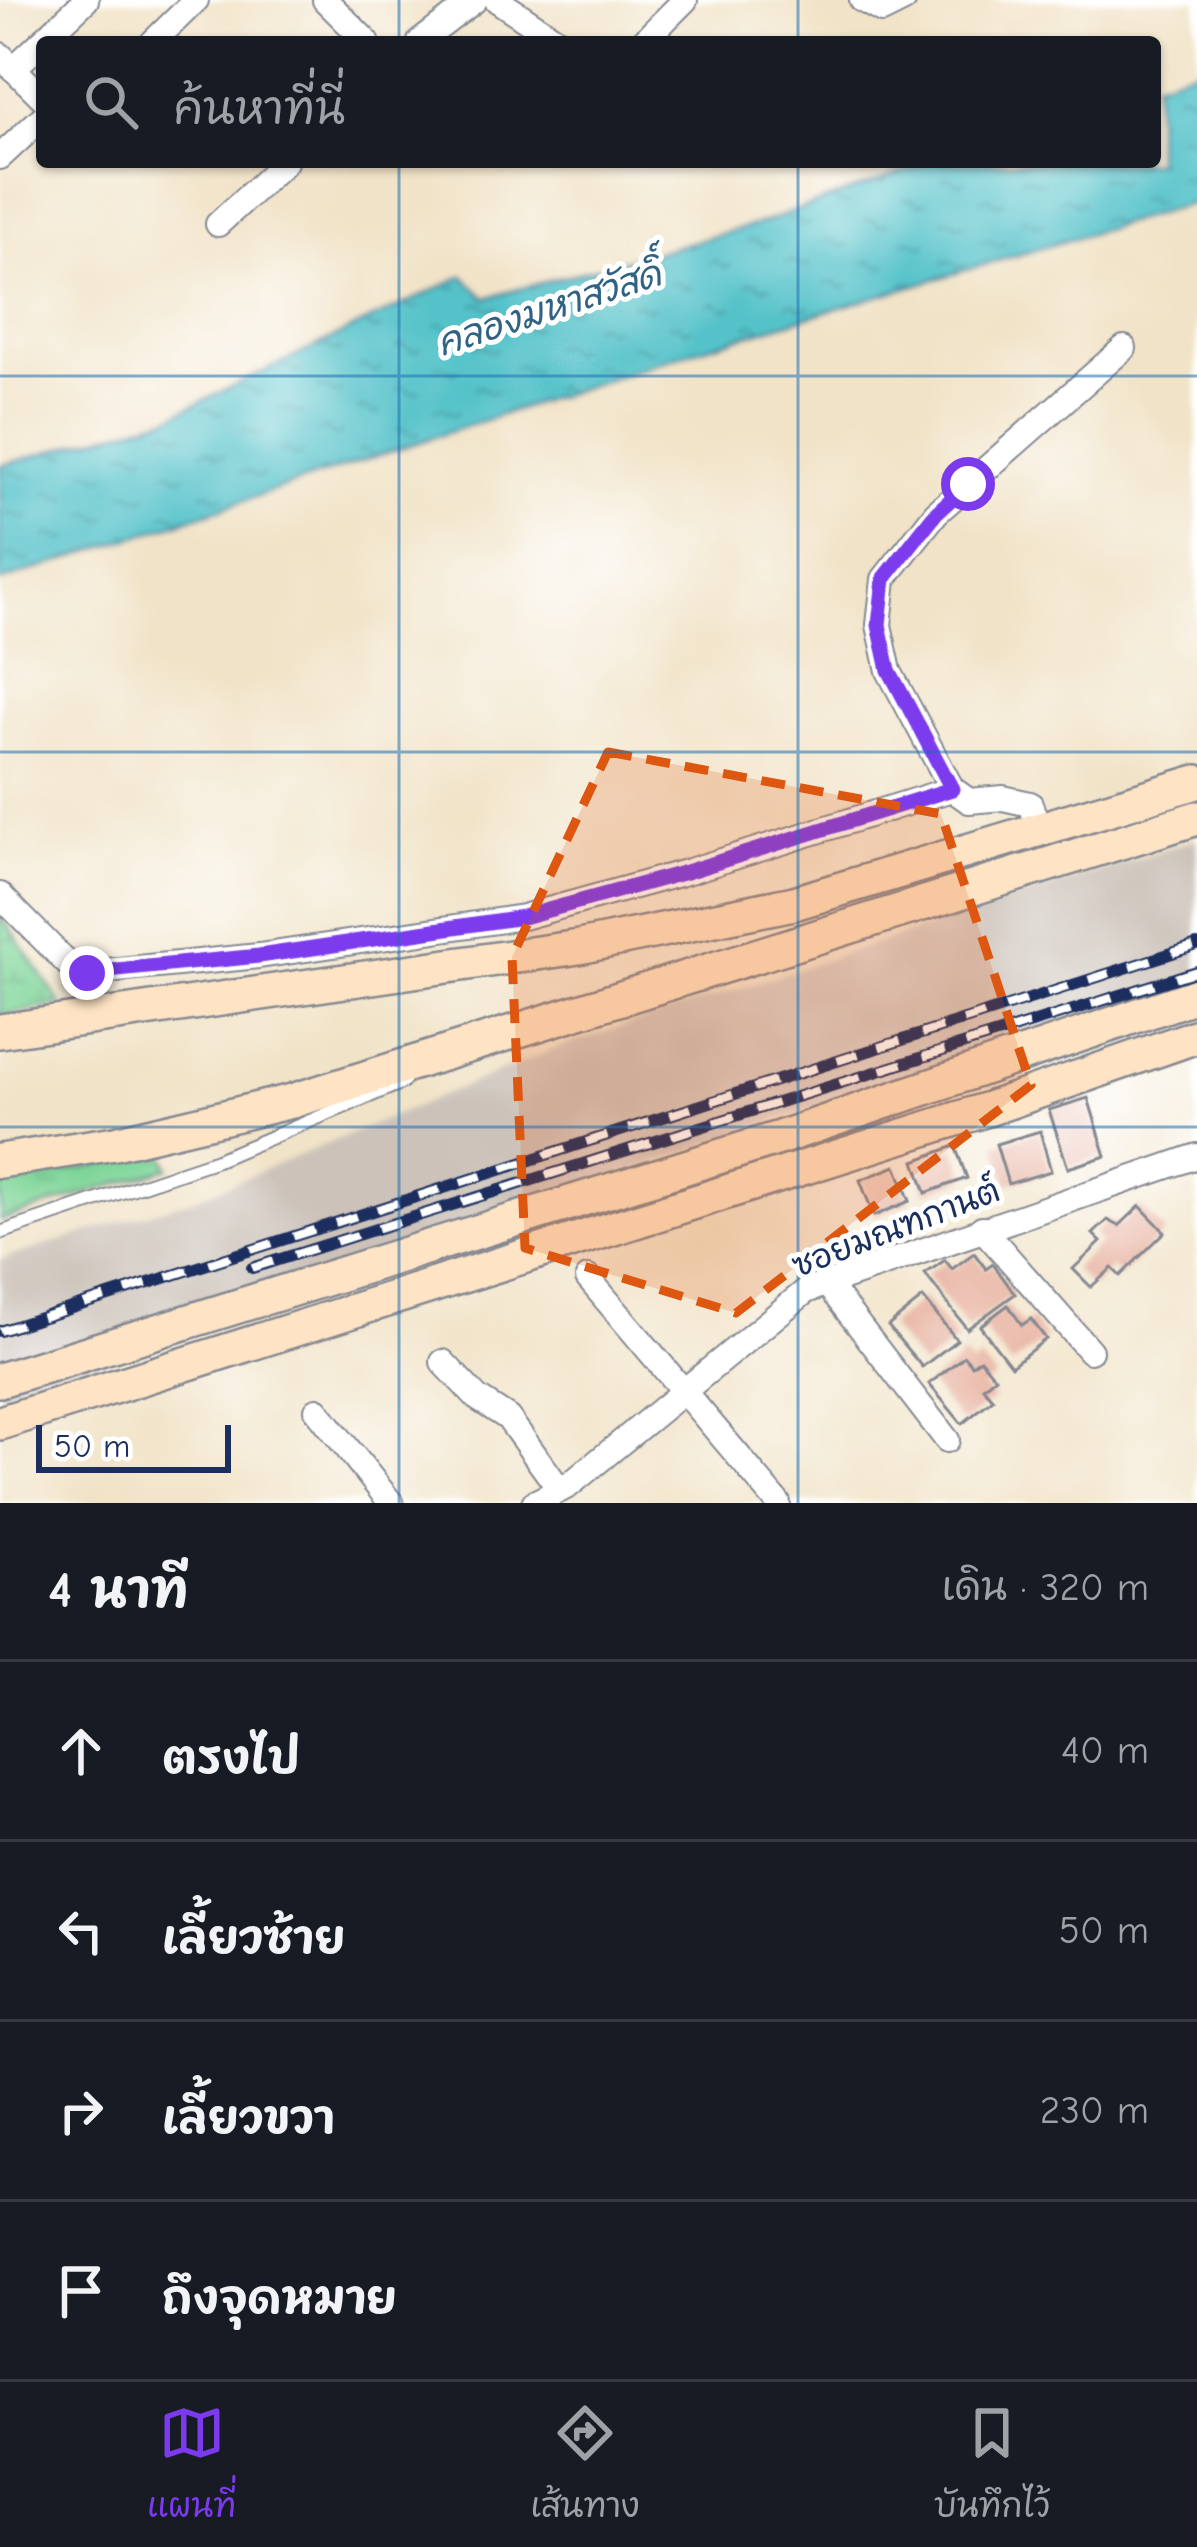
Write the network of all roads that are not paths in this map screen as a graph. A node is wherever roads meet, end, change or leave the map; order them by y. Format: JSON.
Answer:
{"nodes":[{"id":1,"x":86,"y":0,"type":"edge"},
{"id":2,"x":196,"y":0,"type":"edge"},
{"id":3,"x":326,"y":0,"type":"edge"},
{"id":4,"x":475,"y":0,"type":"edge"},
{"id":5,"x":497,"y":0,"type":"edge"},
{"id":6,"x":685,"y":0,"type":"edge"},
{"id":7,"x":862,"y":0,"type":"edge"},
{"id":8,"x":904,"y":0,"type":"edge"},
{"id":9,"x":40,"y":36,"type":"edge"},
{"id":10,"x":159,"y":36,"type":"edge"},
{"id":11,"x":361,"y":36,"type":"edge"},
{"id":12,"x":428,"y":36,"type":"edge"},
{"id":13,"x":551,"y":36,"type":"edge"},
{"id":14,"x":649,"y":36,"type":"edge"},
{"id":15,"x":36,"y":39,"type":"edge"},
{"id":16,"x":7,"y":62,"type":"edge"},
{"id":17,"x":36,"y":91,"type":"edge"},
{"id":18,"x":36,"y":124,"type":"edge"},
{"id":19,"x":0,"y":157,"type":"edge"},
{"id":20,"x":279,"y":168,"type":"edge"},
{"id":21,"x":218,"y":224,"type":"dead end"},
{"id":22,"x":1124,"y":347,"type":"dead end"},
{"id":23,"x":1197,"y":782,"type":"edge"},
{"id":24,"x":952,"y":789,"type":"junction"},
{"id":25,"x":1197,"y":818,"type":"edge"},
{"id":26,"x":1039,"y":830,"type":"junction"},
{"id":27,"x":0,"y":895,"type":"edge"},
{"id":28,"x":1197,"y":995,"type":"edge"},
{"id":29,"x":4,"y":1028,"type":"edge"},
{"id":30,"x":517,"y":1031,"type":"junction"},
{"id":31,"x":1197,"y":1036,"type":"edge"},
{"id":32,"x":1197,"y":1156,"type":"edge"},
{"id":33,"x":0,"y":1161,"type":"edge"},
{"id":34,"x":982,"y":1228,"type":"junction"},
{"id":35,"x":0,"y":1233,"type":"edge"},
{"id":36,"x":588,"y":1278,"type":"dead end"},
{"id":37,"x":827,"y":1284,"type":"junction"},
{"id":38,"x":1090,"y":1351,"type":"dead end"},
{"id":39,"x":443,"y":1362,"type":"dead end"},
{"id":40,"x":0,"y":1380,"type":"edge"},
{"id":41,"x":685,"y":1390,"type":"junction"},
{"id":42,"x":317,"y":1410,"type":"dead end"},
{"id":43,"x":0,"y":1423,"type":"edge"},
{"id":44,"x":946,"y":1440,"type":"dead end"},
{"id":45,"x":570,"y":1493,"type":"edge"},
{"id":46,"x":391,"y":1503,"type":"edge"},
{"id":47,"x":534,"y":1503,"type":"edge"},
{"id":48,"x":778,"y":1503,"type":"edge"}],
"edges":[{"from":1,"to":9,"type":"street"},
{"from":2,"to":10,"type":"street"},
{"from":3,"to":11,"type":"street"},
{"from":4,"to":12,"type":"street"},
{"from":5,"to":13,"type":"street"},
{"from":6,"to":14,"type":"street"},
{"from":7,"to":8,"type":"street"},
{"from":15,"to":16,"type":"street"},
{"from":16,"to":17,"type":"street"},
{"from":18,"to":19,"type":"street"},
{"from":20,"to":21,"type":"street"},
{"from":22,"to":24,"type":"street"},
{"from":23,"to":26,"type":"main road"},
{"from":24,"to":26,"type":"street"},
{"from":24,"to":27,"type":"street"},
{"from":25,"to":30,"type":"main road"},
{"from":26,"to":29,"type":"main road"},
{"from":28,"to":40,"type":"main road"},
{"from":30,"to":33,"type":"main road"},
{"from":30,"to":35,"type":"lane"},
{"from":31,"to":43,"type":"main road"},
{"from":32,"to":34,"type":"street","name":"ซอยมณฑกานต์"},
{"from":34,"to":37,"type":"street","name":"ซอยมณฑกานต์"},
{"from":34,"to":38,"type":"street"},
{"from":36,"to":41,"type":"street"},
{"from":37,"to":41,"type":"street","name":"ซอยมณฑกานต์"},
{"from":37,"to":44,"type":"street"},
{"from":39,"to":45,"type":"street"},
{"from":41,"to":45,"type":"street","name":"ซอยมณฑกานต์"},
{"from":41,"to":48,"type":"street"},
{"from":42,"to":46,"type":"street"},
{"from":45,"to":47,"type":"street","name":"ซอยมณฑกานต์"}]}
